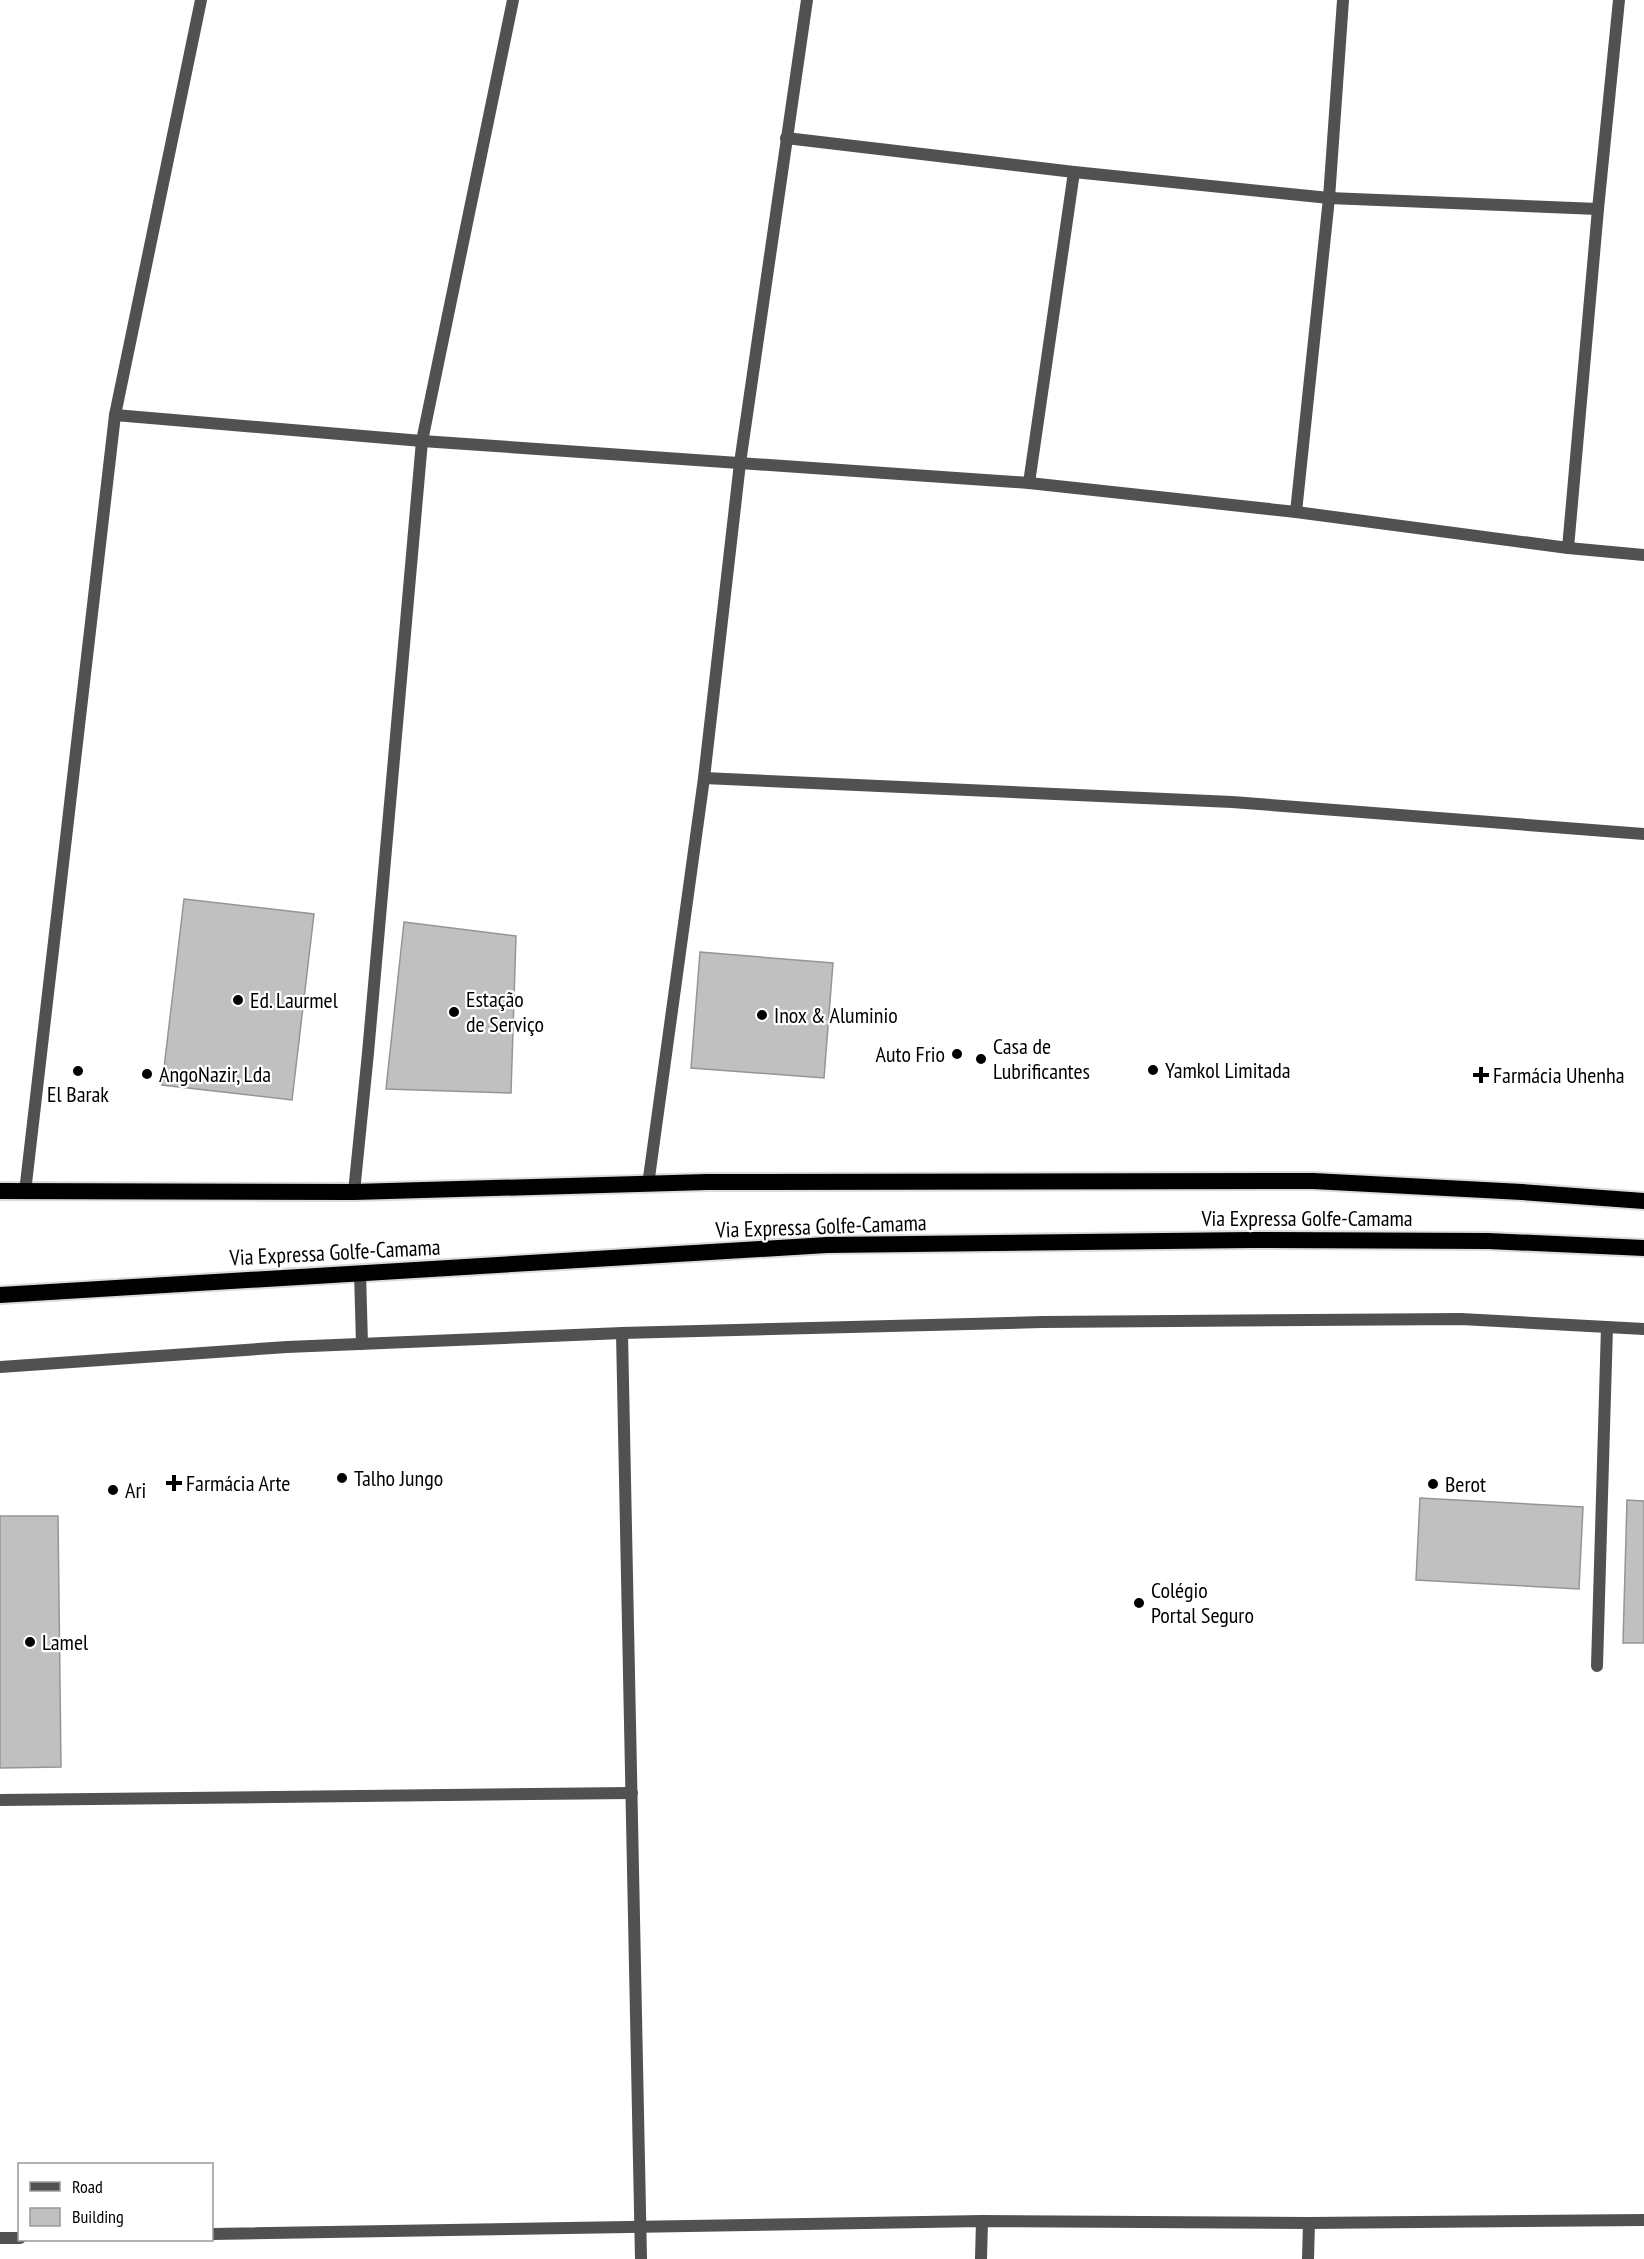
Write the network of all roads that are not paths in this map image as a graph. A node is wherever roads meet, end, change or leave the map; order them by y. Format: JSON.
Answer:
{"nodes":[{"id":1,"x":201,"y":0,"type":"edge"},
{"id":2,"x":513,"y":0,"type":"edge"},
{"id":3,"x":807,"y":0,"type":"edge"},
{"id":4,"x":1343,"y":0,"type":"edge"},
{"id":5,"x":1618,"y":0,"type":"edge"},
{"id":6,"x":786,"y":138,"type":"junction"},
{"id":7,"x":1074,"y":172,"type":"junction"},
{"id":8,"x":1329,"y":198,"type":"junction"},
{"id":9,"x":1598,"y":209,"type":"junction"},
{"id":10,"x":115,"y":414,"type":"junction"},
{"id":11,"x":422,"y":441,"type":"junction"},
{"id":12,"x":740,"y":463,"type":"junction"},
{"id":13,"x":1029,"y":483,"type":"junction"},
{"id":14,"x":1296,"y":512,"type":"junction"},
{"id":15,"x":1568,"y":548,"type":"junction"},
{"id":16,"x":1644,"y":555,"type":"edge"},
{"id":17,"x":704,"y":778,"type":"junction"},
{"id":18,"x":1644,"y":834,"type":"edge"},
{"id":19,"x":648,"y":1185,"type":"junction"},
{"id":20,"x":0,"y":1191,"type":"edge"},
{"id":21,"x":25,"y":1192,"type":"junction"},
{"id":22,"x":354,"y":1192,"type":"junction"},
{"id":23,"x":1644,"y":1201,"type":"edge"},
{"id":24,"x":1644,"y":1248,"type":"edge"},
{"id":25,"x":360,"y":1272,"type":"junction"},
{"id":26,"x":0,"y":1295,"type":"edge"},
{"id":27,"x":1607,"y":1327,"type":"junction"},
{"id":28,"x":1644,"y":1329,"type":"edge"},
{"id":29,"x":622,"y":1333,"type":"junction"},
{"id":30,"x":362,"y":1344,"type":"junction"},
{"id":31,"x":0,"y":1367,"type":"edge"},
{"id":32,"x":1597,"y":1666,"type":"dead end"},
{"id":33,"x":632,"y":1793,"type":"junction"},
{"id":34,"x":0,"y":1800,"type":"edge"},
{"id":35,"x":1644,"y":2220,"type":"edge"},
{"id":36,"x":981,"y":2221,"type":"junction"},
{"id":37,"x":1309,"y":2223,"type":"junction"},
{"id":38,"x":641,"y":2227,"type":"junction"},
{"id":39,"x":213,"y":2234,"type":"edge"},
{"id":40,"x":0,"y":2238,"type":"edge"},
{"id":41,"x":18,"y":2238,"type":"edge"},
{"id":42,"x":641,"y":2259,"type":"edge"},
{"id":43,"x":981,"y":2259,"type":"edge"},
{"id":44,"x":1308,"y":2259,"type":"edge"}],
"edges":[{"from":1,"to":10,"type":"street"},
{"from":2,"to":11,"type":"street"},
{"from":3,"to":6,"type":"street"},
{"from":4,"to":8,"type":"street"},
{"from":5,"to":9,"type":"street"},
{"from":6,"to":7,"type":"street"},
{"from":6,"to":12,"type":"street"},
{"from":7,"to":8,"type":"street"},
{"from":7,"to":13,"type":"street"},
{"from":8,"to":9,"type":"street"},
{"from":8,"to":14,"type":"street"},
{"from":9,"to":15,"type":"street"},
{"from":10,"to":11,"type":"street"},
{"from":10,"to":21,"type":"street"},
{"from":11,"to":12,"type":"street"},
{"from":11,"to":22,"type":"street"},
{"from":12,"to":13,"type":"street"},
{"from":12,"to":17,"type":"street"},
{"from":13,"to":14,"type":"street"},
{"from":14,"to":15,"type":"street"},
{"from":15,"to":16,"type":"street"},
{"from":17,"to":18,"type":"street"},
{"from":17,"to":19,"type":"street"},
{"from":19,"to":22,"type":"highway","name":"Via Expressa Golfe-Camama"},
{"from":19,"to":23,"type":"highway","name":"Via Expressa Golfe-Camama"},
{"from":20,"to":21,"type":"highway","name":"Via Expressa Golfe-Camama"},
{"from":21,"to":22,"type":"highway","name":"Via Expressa Golfe-Camama"},
{"from":24,"to":25,"type":"highway","name":"Via Expressa Golfe-Camama"},
{"from":25,"to":26,"type":"highway","name":"Via Expressa Golfe-Camama"},
{"from":25,"to":30,"type":"street"},
{"from":27,"to":28,"type":"street"},
{"from":27,"to":29,"type":"street"},
{"from":27,"to":32,"type":"street"},
{"from":29,"to":30,"type":"street"},
{"from":29,"to":33,"type":"street"},
{"from":30,"to":31,"type":"street"},
{"from":33,"to":34,"type":"street"},
{"from":33,"to":38,"type":"street"},
{"from":35,"to":37,"type":"street"},
{"from":36,"to":37,"type":"street"},
{"from":36,"to":38,"type":"street"},
{"from":36,"to":43,"type":"street"},
{"from":37,"to":44,"type":"street"},
{"from":38,"to":39,"type":"street"},
{"from":38,"to":42,"type":"street"},
{"from":40,"to":41,"type":"street"}]}
